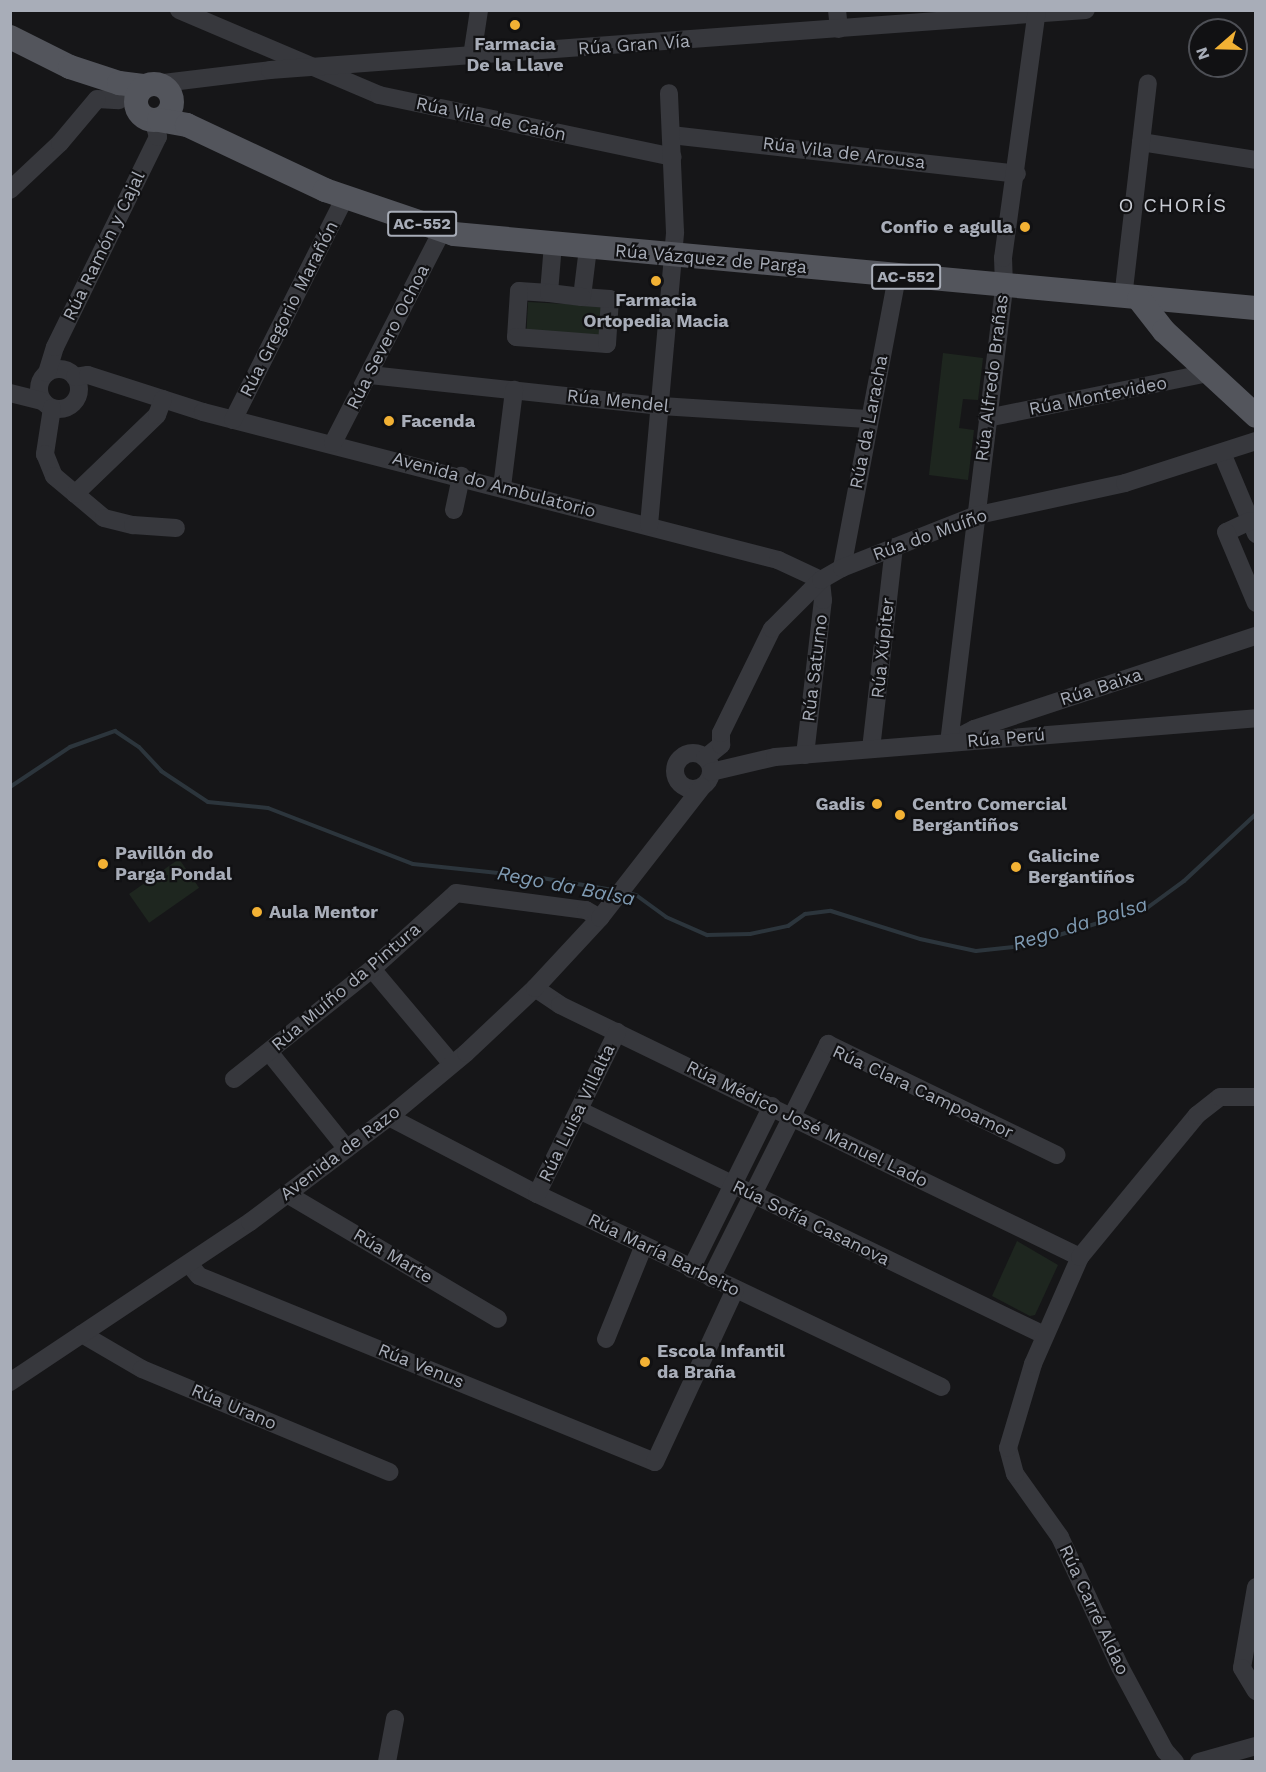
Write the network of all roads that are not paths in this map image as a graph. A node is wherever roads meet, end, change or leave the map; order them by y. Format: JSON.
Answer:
{"nodes":[{"id":1,"x":179,"y":10,"type":"edge"},
{"id":2,"x":479,"y":10,"type":"edge"},
{"id":3,"x":837,"y":10,"type":"edge"},
{"id":4,"x":1086,"y":10,"type":"edge"},
{"id":5,"x":1037,"y":12,"type":"edge"},
{"id":6,"x":839,"y":29,"type":"junction"},
{"id":7,"x":10,"y":37,"type":"edge"},
{"id":8,"x":472,"y":56,"type":"junction"},
{"id":9,"x":313,"y":68,"type":"junction"},
{"id":10,"x":77,"y":73,"type":"junction"},
{"id":11,"x":1148,"y":83,"type":"dead end"},
{"id":12,"x":669,"y":93,"type":"dead end"},
{"id":13,"x":149,"y":99,"type":"junction"},
{"id":14,"x":671,"y":135,"type":"junction"},
{"id":15,"x":1141,"y":142,"type":"junction"},
{"id":16,"x":673,"y":157,"type":"junction"},
{"id":17,"x":1256,"y":160,"type":"edge"},
{"id":18,"x":1017,"y":174,"type":"junction"},
{"id":19,"x":10,"y":190,"type":"edge"},
{"id":20,"x":345,"y":197,"type":"junction"},
{"id":21,"x":442,"y":231,"type":"junction"},
{"id":22,"x":553,"y":244,"type":"junction"},
{"id":23,"x":588,"y":248,"type":"junction"},
{"id":24,"x":673,"y":256,"type":"junction"},
{"id":25,"x":897,"y":276,"type":"junction"},
{"id":26,"x":1004,"y":286,"type":"junction"},
{"id":27,"x":549,"y":293,"type":"junction"},
{"id":28,"x":1090,"y":295,"type":"junction"},
{"id":29,"x":582,"y":297,"type":"junction"},
{"id":30,"x":1144,"y":302,"type":"junction"},
{"id":31,"x":1256,"y":308,"type":"edge"},
{"id":32,"x":1209,"y":374,"type":"junction"},
{"id":33,"x":370,"y":375,"type":"junction"},
{"id":34,"x":76,"y":386,"type":"junction"},
{"id":35,"x":514,"y":390,"type":"junction"},
{"id":36,"x":45,"y":391,"type":"junction"},
{"id":37,"x":11,"y":393,"type":"edge"},
{"id":38,"x":163,"y":399,"type":"junction"},
{"id":39,"x":661,"y":406,"type":"junction"},
{"id":40,"x":1256,"y":416,"type":"edge"},
{"id":41,"x":987,"y":418,"type":"junction"},
{"id":42,"x":867,"y":419,"type":"junction"},
{"id":43,"x":233,"y":420,"type":"junction"},
{"id":44,"x":1256,"y":441,"type":"edge"},
{"id":45,"x":333,"y":443,"type":"junction"},
{"id":46,"x":1222,"y":453,"type":"junction"},
{"id":47,"x":461,"y":476,"type":"junction"},
{"id":48,"x":502,"y":487,"type":"junction"},
{"id":49,"x":75,"y":494,"type":"junction"},
{"id":50,"x":454,"y":510,"type":"dead end"},
{"id":51,"x":974,"y":516,"type":"junction"},
{"id":52,"x":649,"y":525,"type":"junction"},
{"id":53,"x":1253,"y":527,"type":"edge"},
{"id":54,"x":176,"y":528,"type":"dead end"},
{"id":55,"x":894,"y":547,"type":"junction"},
{"id":56,"x":842,"y":568,"type":"junction"},
{"id":57,"x":821,"y":580,"type":"junction"},
{"id":58,"x":1256,"y":603,"type":"edge"},
{"id":59,"x":1256,"y":636,"type":"edge"},
{"id":60,"x":1032,"y":710,"type":"junction"},
{"id":61,"x":1256,"y":718,"type":"edge"},
{"id":62,"x":1032,"y":736,"type":"junction"},
{"id":63,"x":721,"y":739,"type":"junction"},
{"id":64,"x":949,"y":743,"type":"junction"},
{"id":65,"x":871,"y":749,"type":"junction"},
{"id":66,"x":805,"y":755,"type":"junction"},
{"id":67,"x":749,"y":759,"type":"junction"},
{"id":68,"x":705,"y":766,"type":"junction"},
{"id":69,"x":679,"y":782,"type":"junction"},
{"id":70,"x":683,"y":812,"type":"junction"},
{"id":71,"x":632,"y":879,"type":"joint"},
{"id":72,"x":600,"y":918,"type":"junction"},
{"id":73,"x":372,"y":969,"type":"junction"},
{"id":74,"x":535,"y":988,"type":"junction"},
{"id":75,"x":617,"y":1032,"type":"junction"},
{"id":76,"x":269,"y":1052,"type":"junction"},
{"id":77,"x":452,"y":1065,"type":"junction"},
{"id":78,"x":234,"y":1079,"type":"dead end"},
{"id":79,"x":1256,"y":1097,"type":"edge"},
{"id":80,"x":772,"y":1106,"type":"junction"},
{"id":81,"x":579,"y":1110,"type":"junction"},
{"id":82,"x":791,"y":1114,"type":"junction"},
{"id":83,"x":389,"y":1117,"type":"junction"},
{"id":84,"x":347,"y":1149,"type":"junction"},
{"id":85,"x":1057,"y":1155,"type":"dead end"},
{"id":86,"x":733,"y":1185,"type":"junction"},
{"id":87,"x":287,"y":1194,"type":"junction"},
{"id":88,"x":537,"y":1194,"type":"junction"},
{"id":89,"x":752,"y":1194,"type":"junction"},
{"id":90,"x":644,"y":1245,"type":"junction"},
{"id":91,"x":1080,"y":1257,"type":"junction"},
{"id":92,"x":190,"y":1266,"type":"junction"},
{"id":93,"x":691,"y":1269,"type":"junction"},
{"id":94,"x":711,"y":1278,"type":"junction"},
{"id":95,"x":735,"y":1290,"type":"junction"},
{"id":96,"x":498,"y":1319,"type":"dead end"},
{"id":97,"x":82,"y":1334,"type":"junction"},
{"id":98,"x":1044,"y":1335,"type":"junction"},
{"id":99,"x":606,"y":1339,"type":"dead end"},
{"id":100,"x":10,"y":1382,"type":"edge"},
{"id":101,"x":941,"y":1387,"type":"dead end"},
{"id":102,"x":389,"y":1472,"type":"dead end"},
{"id":103,"x":1256,"y":1587,"type":"edge"},
{"id":104,"x":1256,"y":1691,"type":"edge"},
{"id":105,"x":395,"y":1719,"type":"dead end"},
{"id":106,"x":1256,"y":1746,"type":"edge"},
{"id":107,"x":387,"y":1761,"type":"edge"},
{"id":108,"x":1175,"y":1761,"type":"edge"},
{"id":109,"x":1199,"y":1761,"type":"edge"}],
"edges":[{"from":1,"to":9,"type":"street","name":"Rúa Vila de Caión"},
{"from":2,"to":8,"type":"street"},
{"from":3,"to":6,"type":"street"},
{"from":4,"to":5,"type":"street","name":"Rúa Gran Vía"},
{"from":5,"to":6,"type":"street","name":"Rúa Gran Vía"},
{"from":5,"to":18,"type":"street","name":"Rúa Alfredo Brañas"},
{"from":6,"to":8,"type":"street","name":"Rúa Gran Vía"},
{"from":7,"to":10,"type":"main road"},
{"from":8,"to":9,"type":"street","name":"Rúa Gran Vía"},
{"from":9,"to":13,"type":"street","name":"Rúa Gran Vía"},
{"from":9,"to":16,"type":"street","name":"Rúa Vila de Caión"},
{"from":10,"to":13,"type":"street"},
{"from":10,"to":13,"type":"main road"},
{"from":11,"to":15,"type":"street"},
{"from":12,"to":14,"type":"street"},
{"from":13,"to":19,"type":"street"},
{"from":13,"to":20,"type":"main road","name":"Rúa Vázquez de Parga","number":"AC-552"},
{"from":13,"to":36,"type":"street","name":"Rúa Ramón y Cajal"},
{"from":14,"to":16,"type":"street"},
{"from":14,"to":18,"type":"street","name":"Rúa Vila de Arousa"},
{"from":15,"to":17,"type":"street"},
{"from":15,"to":30,"type":"street"},
{"from":16,"to":24,"type":"street"},
{"from":18,"to":26,"type":"street","name":"Rúa Alfredo Brañas"},
{"from":20,"to":21,"type":"main road","name":"Rúa Vázquez de Parga","number":"AC-552"},
{"from":20,"to":43,"type":"street","name":"Rúa Gregorio Marañón"},
{"from":21,"to":22,"type":"main road","name":"Rúa Vázquez de Parga","number":"AC-552"},
{"from":21,"to":33,"type":"street","name":"Rúa Severo Ochoa"},
{"from":22,"to":23,"type":"main road","name":"Rúa Vázquez de Parga","number":"AC-552"},
{"from":22,"to":27,"type":"street"},
{"from":23,"to":24,"type":"main road","name":"Rúa Vázquez de Parga","number":"AC-552"},
{"from":23,"to":29,"type":"street"},
{"from":24,"to":25,"type":"main road","name":"Rúa Vázquez de Parga","number":"AC-552"},
{"from":24,"to":39,"type":"street"},
{"from":25,"to":26,"type":"main road","name":"Rúa Vázquez de Parga","number":"AC-552"},
{"from":25,"to":42,"type":"street","name":"Rúa da Laracha"},
{"from":26,"to":28,"type":"main road","name":"Rúa Vázquez de Parga","number":"AC-552"},
{"from":26,"to":41,"type":"street","name":"Rúa Alfredo Brañas"},
{"from":27,"to":29,"type":"street"},
{"from":27,"to":29,"type":"street"},
{"from":28,"to":30,"type":"main road","name":"Rúa Vázquez de Parga","number":"AC-552"},
{"from":28,"to":30,"type":"main road"},
{"from":30,"to":31,"type":"main road","name":"Rúa Vázquez de Parga","number":"AC-552"},
{"from":30,"to":32,"type":"main road"},
{"from":32,"to":40,"type":"main road"},
{"from":32,"to":41,"type":"street","name":"Rúa Montevideo"},
{"from":33,"to":35,"type":"street","name":"Rúa Mendel"},
{"from":33,"to":45,"type":"street","name":"Rúa Severo Ochoa"},
{"from":34,"to":36,"type":"street"},
{"from":34,"to":36,"type":"street"},
{"from":34,"to":38,"type":"street","name":"Avenida do Ambulatorio"},
{"from":35,"to":39,"type":"street","name":"Rúa Mendel"},
{"from":35,"to":48,"type":"street"},
{"from":36,"to":37,"type":"street"},
{"from":36,"to":49,"type":"street","name":"Rúa Ramón y Cajal"},
{"from":38,"to":43,"type":"street","name":"Avenida do Ambulatorio"},
{"from":38,"to":49,"type":"street"},
{"from":39,"to":42,"type":"street","name":"Rúa Mendel"},
{"from":39,"to":52,"type":"street"},
{"from":41,"to":51,"type":"street","name":"Rúa Alfredo Brañas"},
{"from":42,"to":56,"type":"street","name":"Rúa da Laracha"},
{"from":43,"to":45,"type":"street","name":"Avenida do Ambulatorio"},
{"from":44,"to":46,"type":"street","name":"Rúa do Muíño"},
{"from":45,"to":47,"type":"street","name":"Avenida do Ambulatorio"},
{"from":46,"to":51,"type":"street","name":"Rúa do Muíño"},
{"from":46,"to":53,"type":"street"},
{"from":47,"to":48,"type":"street","name":"Avenida do Ambulatorio"},
{"from":47,"to":50,"type":"street"},
{"from":48,"to":52,"type":"street","name":"Avenida do Ambulatorio"},
{"from":49,"to":54,"type":"street","name":"Rúa Ramón y Cajal"},
{"from":51,"to":55,"type":"street","name":"Rúa do Muíño"},
{"from":51,"to":64,"type":"street","name":"Rúa Alfredo Brañas"},
{"from":52,"to":57,"type":"street","name":"Avenida do Ambulatorio"},
{"from":53,"to":58,"type":"street"},
{"from":55,"to":56,"type":"street","name":"Rúa do Muíño"},
{"from":55,"to":65,"type":"street","name":"Rúa Xúpiter"},
{"from":56,"to":57,"type":"street","name":"Rúa do Muíño"},
{"from":57,"to":63,"type":"street","name":"Rúa do Muíño"},
{"from":57,"to":66,"type":"street","name":"Rúa Saturno"},
{"from":59,"to":60,"type":"street","name":"Rúa Baixa"},
{"from":60,"to":62,"type":"street"},
{"from":60,"to":64,"type":"street","name":"Rúa Baixa"},
{"from":61,"to":62,"type":"street","name":"Rúa Perú"},
{"from":62,"to":64,"type":"street","name":"Rúa Perú"},
{"from":63,"to":67,"type":"street"},
{"from":63,"to":68,"type":"street","name":"Rúa do Muíño"},
{"from":64,"to":65,"type":"street","name":"Rúa Perú"},
{"from":65,"to":66,"type":"street","name":"Rúa Perú"},
{"from":66,"to":67,"type":"street","name":"Rúa Perú"},
{"from":67,"to":68,"type":"street","name":"Rúa Perú"},
{"from":68,"to":69,"type":"street"},
{"from":68,"to":69,"type":"street","name":"Rúa do Muíño"},
{"from":68,"to":70,"type":"street","name":"Rúa do Muíño"},
{"from":69,"to":70,"type":"street","name":"Rúa do Muíño"},
{"from":70,"to":71,"type":"street","name":"Rúa do Muíño"},
{"from":71,"to":72,"type":"street","name":"Avenida de Razo"},
{"from":72,"to":73,"type":"street","name":"Rúa Muíño da Pintura"},
{"from":72,"to":74,"type":"street","name":"Avenida de Razo"},
{"from":73,"to":76,"type":"street","name":"Rúa Muíño da Pintura"},
{"from":73,"to":77,"type":"street"},
{"from":74,"to":75,"type":"street","name":"Rúa Médico José Manuel Lado"},
{"from":74,"to":77,"type":"street","name":"Avenida de Razo"},
{"from":75,"to":80,"type":"street","name":"Rúa Médico José Manuel Lado"},
{"from":75,"to":81,"type":"street","name":"Rúa Luisa Villalta"},
{"from":76,"to":78,"type":"street","name":"Rúa Muíño da Pintura"},
{"from":76,"to":84,"type":"street"},
{"from":77,"to":83,"type":"street","name":"Avenida de Razo"},
{"from":79,"to":91,"type":"street"},
{"from":80,"to":82,"type":"street","name":"Rúa Médico José Manuel Lado"},
{"from":80,"to":86,"type":"street"},
{"from":81,"to":86,"type":"street","name":"Rúa Sofía Casanova"},
{"from":81,"to":88,"type":"street","name":"Rúa Luisa Villalta"},
{"from":82,"to":85,"type":"street","name":"Rúa Clara Campoamor"},
{"from":82,"to":89,"type":"street"},
{"from":82,"to":91,"type":"street","name":"Rúa Médico José Manuel Lado"},
{"from":83,"to":84,"type":"street","name":"Avenida de Razo"},
{"from":83,"to":88,"type":"street","name":"Rúa María Barbeito"},
{"from":84,"to":87,"type":"street","name":"Avenida de Razo"},
{"from":86,"to":89,"type":"street","name":"Rúa Sofía Casanova"},
{"from":86,"to":93,"type":"street"},
{"from":87,"to":92,"type":"street","name":"Avenida de Razo"},
{"from":87,"to":96,"type":"street","name":"Rúa Marte"},
{"from":88,"to":90,"type":"street","name":"Rúa María Barbeito"},
{"from":89,"to":94,"type":"street"},
{"from":89,"to":98,"type":"street","name":"Rúa Sofía Casanova"},
{"from":90,"to":93,"type":"street","name":"Rúa María Barbeito"},
{"from":90,"to":99,"type":"street"},
{"from":91,"to":98,"type":"street"},
{"from":92,"to":95,"type":"street","name":"Rúa Venus"},
{"from":92,"to":97,"type":"street","name":"Avenida de Razo"},
{"from":93,"to":94,"type":"street","name":"Rúa María Barbeito"},
{"from":94,"to":95,"type":"street","name":"Rúa María Barbeito"},
{"from":95,"to":101,"type":"street","name":"Rúa María Barbeito"},
{"from":97,"to":100,"type":"street","name":"Avenida de Razo"},
{"from":97,"to":102,"type":"street","name":"Rúa Urano"},
{"from":98,"to":108,"type":"street","name":"Rúa Carré Aldao"},
{"from":103,"to":104,"type":"street"},
{"from":105,"to":107,"type":"street"},
{"from":106,"to":109,"type":"street"}]}
